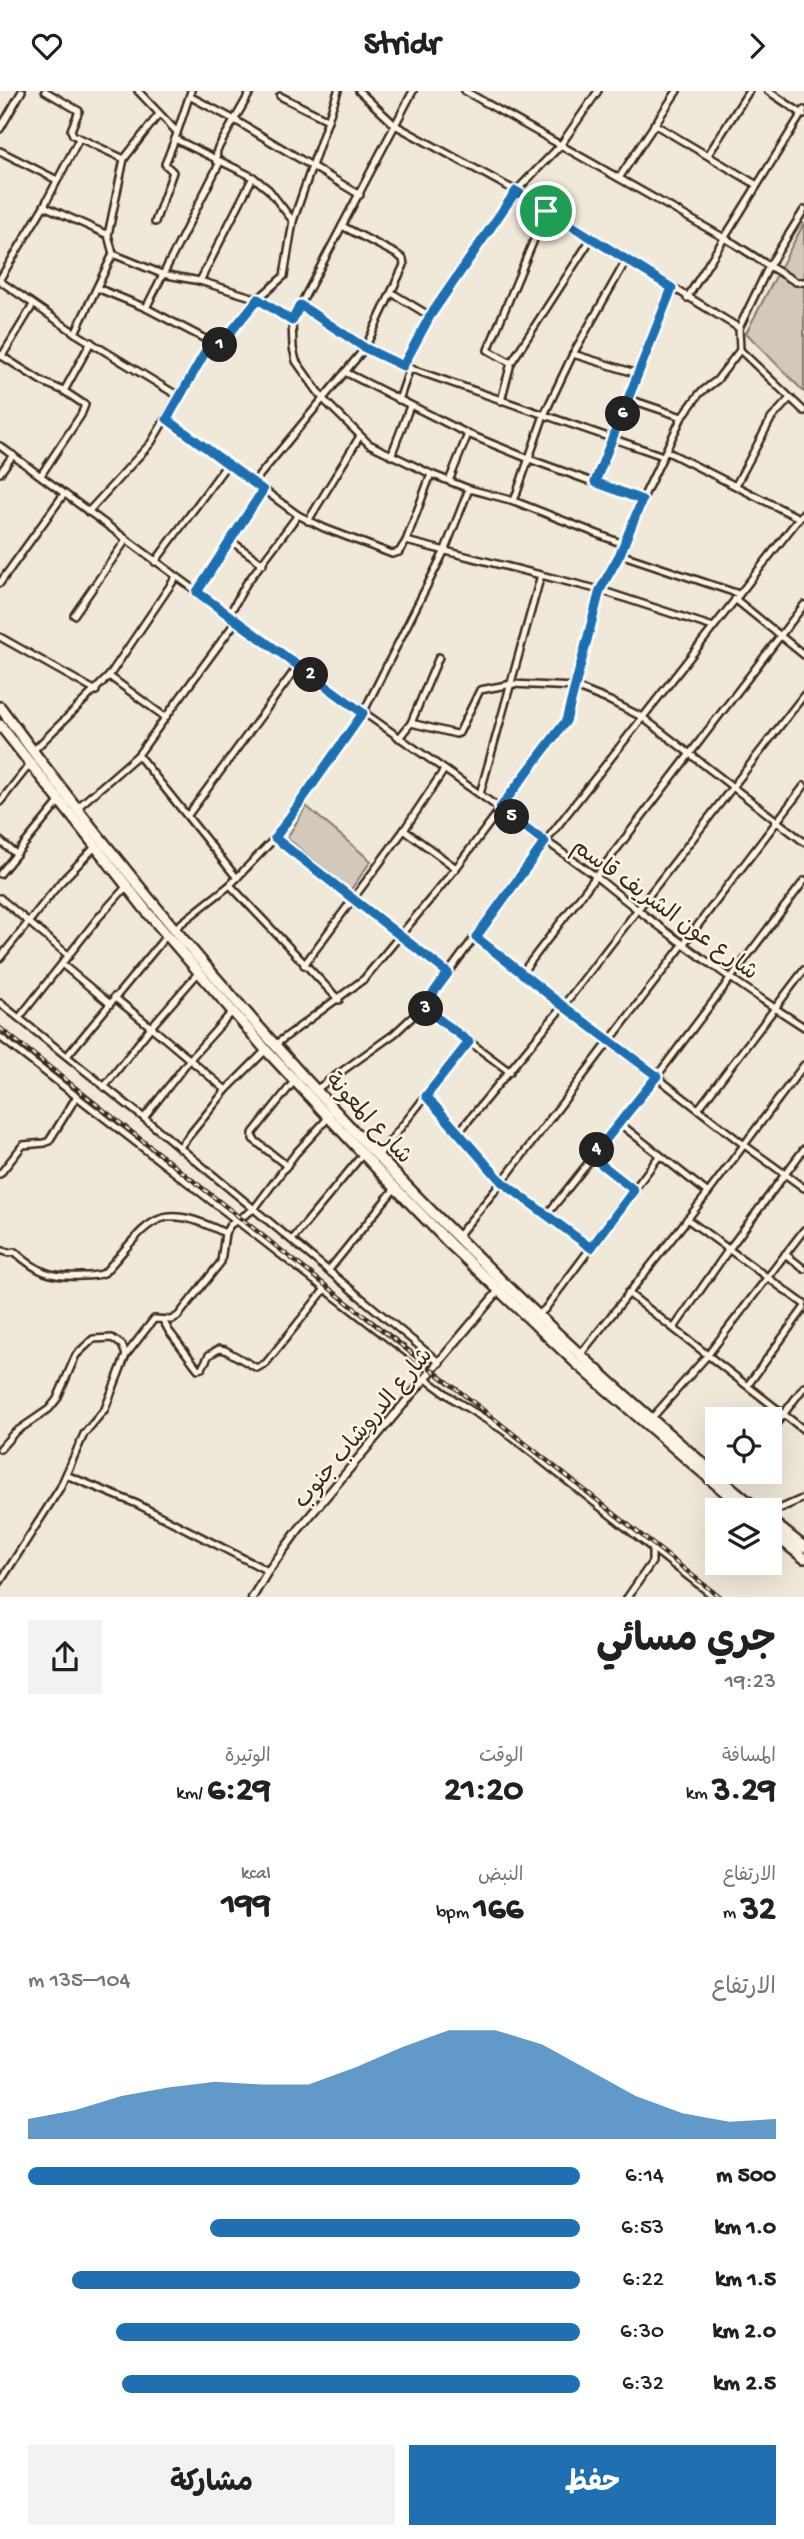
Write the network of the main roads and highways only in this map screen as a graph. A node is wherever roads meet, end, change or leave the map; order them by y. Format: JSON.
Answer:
{"nodes":[{"id":1,"x":0,"y":706,"type":"edge"},
{"id":2,"x":1,"y":729,"type":"edge"},
{"id":3,"x":171,"y":932,"type":"junction"},
{"id":4,"x":502,"y":1287,"type":"junction"},
{"id":5,"x":732,"y":1498,"type":"edge"},
{"id":6,"x":743,"y":1498,"type":"edge"},
{"id":7,"x":782,"y":1530,"type":"edge"},
{"id":8,"x":782,"y":1541,"type":"edge"},
{"id":9,"x":804,"y":1547,"type":"edge"},
{"id":10,"x":804,"y":1558,"type":"edge"}],
"edges":[{"from":1,"to":3,"type":"highway","name":"شارع المعونة"},
{"from":2,"to":3,"type":"highway","name":"شارع المعونة"},
{"from":3,"to":4,"type":"highway","name":"شارع المعونة"},
{"from":3,"to":4,"type":"highway","name":"شارع المعونة"},
{"from":4,"to":5,"type":"highway","name":"شارع المعونة"},
{"from":4,"to":6,"type":"highway","name":"شارع المعونة"},
{"from":7,"to":9,"type":"highway"},
{"from":8,"to":10,"type":"highway"}]}
